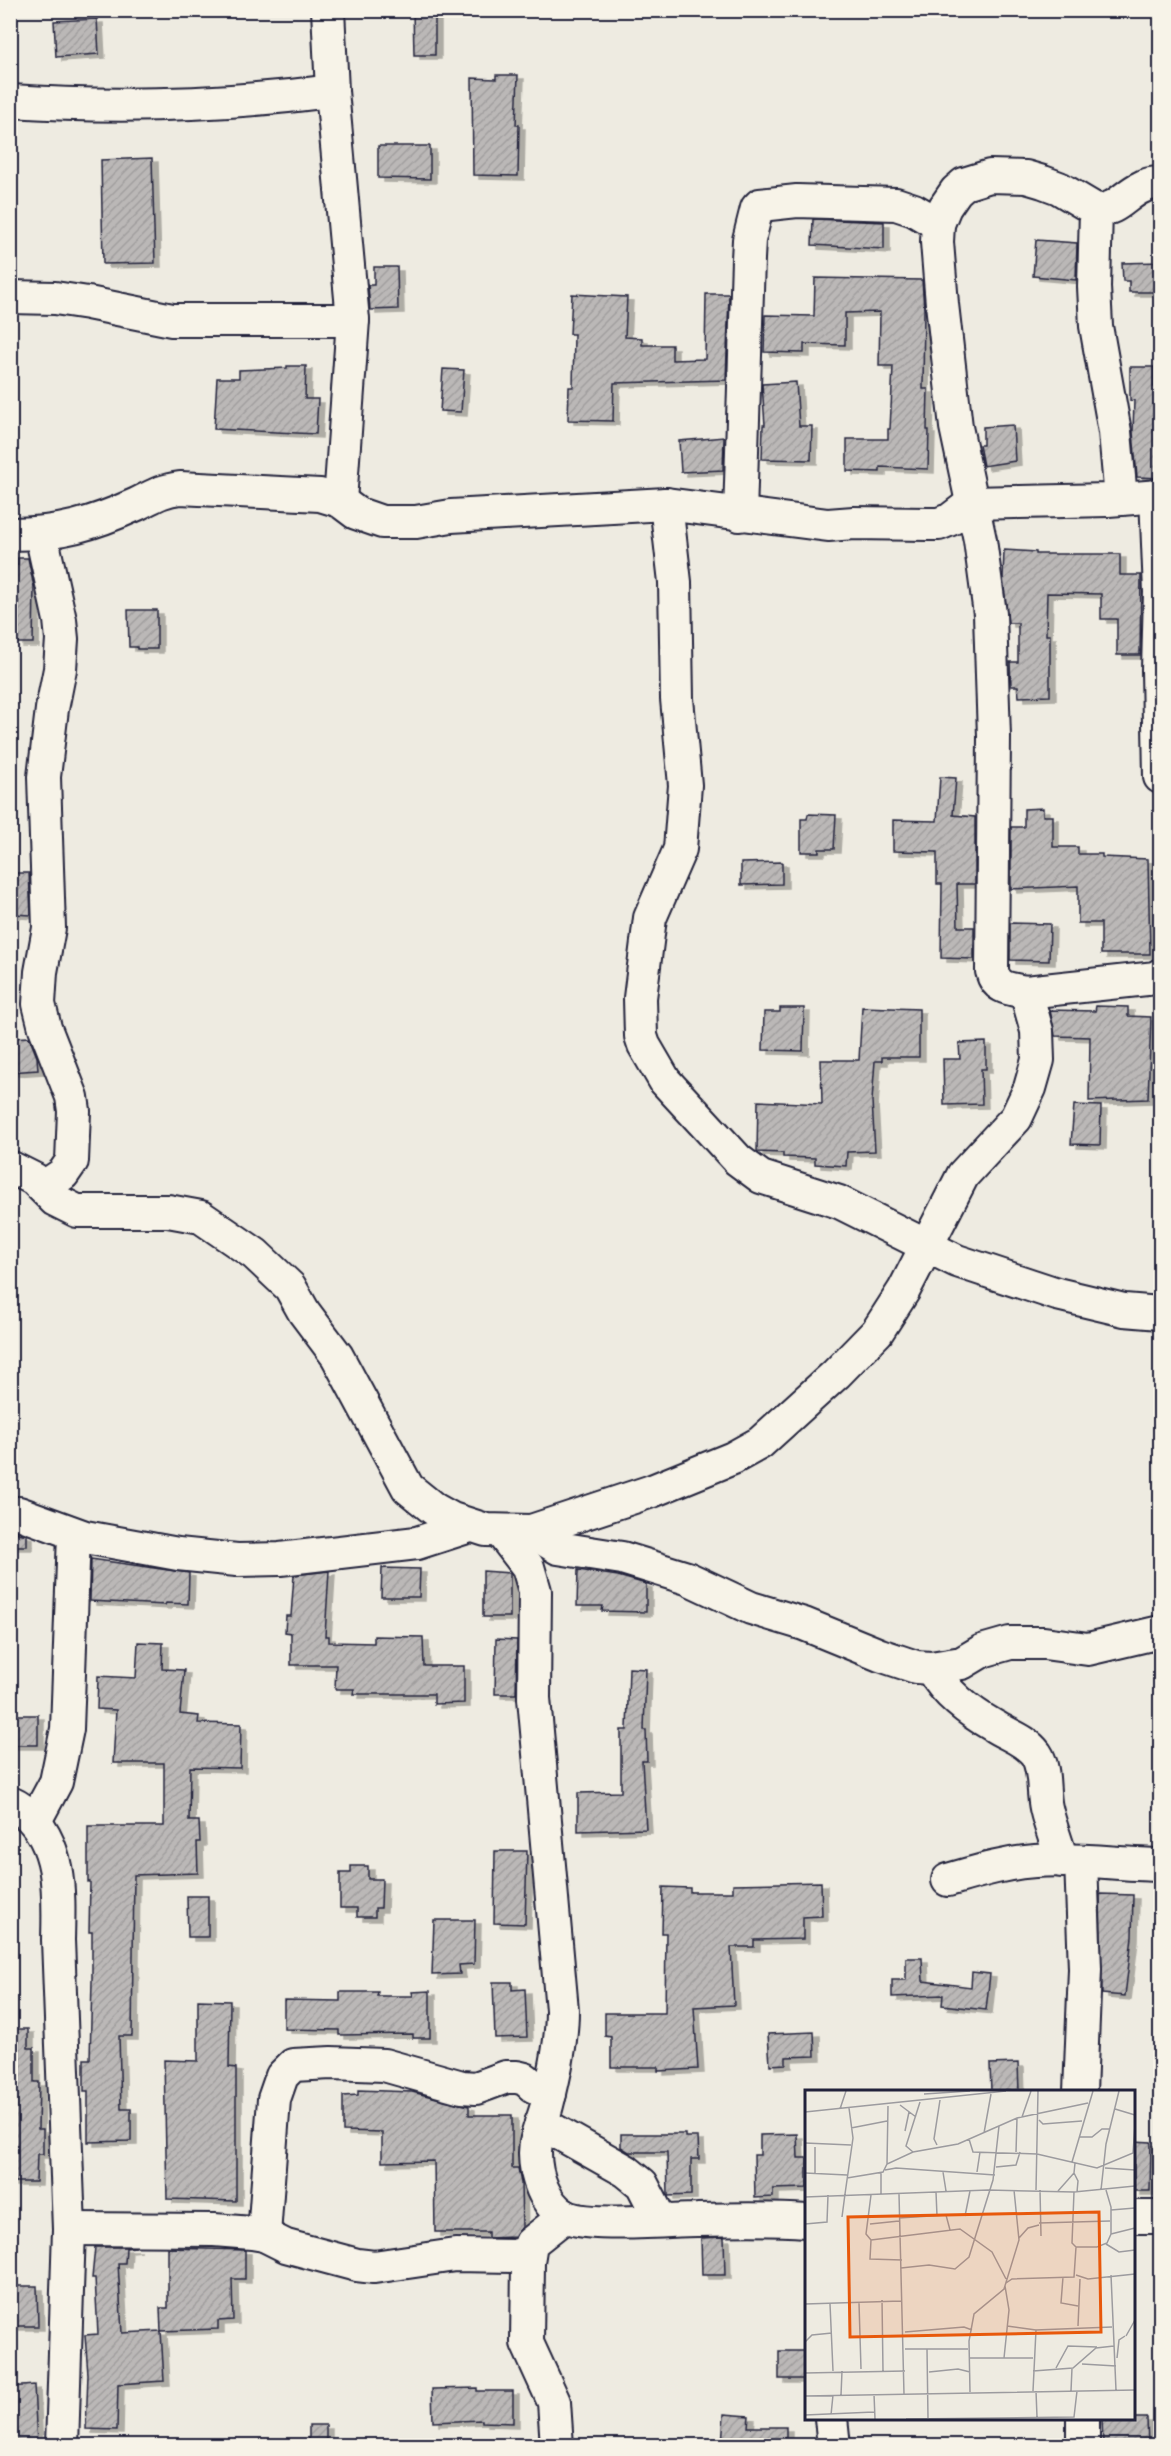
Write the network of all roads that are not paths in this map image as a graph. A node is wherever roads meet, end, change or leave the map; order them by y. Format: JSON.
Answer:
{"nodes":[{"id":1,"x":328,"y":10,"type":"edge"},
{"id":2,"x":332,"y":91,"type":"junction"},
{"id":3,"x":10,"y":101,"type":"edge"},
{"id":4,"x":1161,"y":183,"type":"edge"},
{"id":5,"x":1096,"y":210,"type":"junction"},
{"id":6,"x":938,"y":224,"type":"junction"},
{"id":7,"x":10,"y":297,"type":"edge"},
{"id":8,"x":353,"y":320,"type":"junction"},
{"id":9,"x":1158,"y":496,"type":"edge"},
{"id":10,"x":1120,"y":499,"type":"junction"},
{"id":11,"x":340,"y":501,"type":"junction"},
{"id":12,"x":972,"y":503,"type":"junction"},
{"id":13,"x":666,"y":504,"type":"junction"},
{"id":14,"x":740,"y":515,"type":"junction"},
{"id":15,"x":26,"y":534,"type":"edge"},
{"id":16,"x":1161,"y":777,"type":"edge"},
{"id":17,"x":1161,"y":975,"type":"edge"},
{"id":18,"x":1026,"y":992,"type":"junction"},
{"id":19,"x":10,"y":1167,"type":"edge"},
{"id":20,"x":44,"y":1187,"type":"junction"},
{"id":21,"x":929,"y":1245,"type":"junction"},
{"id":22,"x":1161,"y":1313,"type":"edge"},
{"id":23,"x":10,"y":1513,"type":"edge"},
{"id":24,"x":470,"y":1526,"type":"junction"},
{"id":25,"x":516,"y":1532,"type":"junction"},
{"id":26,"x":75,"y":1534,"type":"junction"},
{"id":27,"x":1161,"y":1632,"type":"edge"},
{"id":28,"x":931,"y":1668,"type":"junction"},
{"id":29,"x":22,"y":1812,"type":"edge"},
{"id":30,"x":1071,"y":1861,"type":"junction"},
{"id":31,"x":1161,"y":1865,"type":"edge"},
{"id":32,"x":948,"y":1880,"type":"dead end"},
{"id":33,"x":1080,"y":2090,"type":"edge"},
{"id":34,"x":546,"y":2108,"type":"junction"},
{"id":35,"x":565,"y":2216,"type":"junction"},
{"id":36,"x":1135,"y":2217,"type":"edge"},
{"id":37,"x":1161,"y":2217,"type":"edge"},
{"id":38,"x":661,"y":2221,"type":"junction"},
{"id":39,"x":805,"y":2221,"type":"edge"},
{"id":40,"x":69,"y":2229,"type":"junction"},
{"id":41,"x":264,"y":2235,"type":"junction"},
{"id":42,"x":528,"y":2252,"type":"junction"},
{"id":43,"x":831,"y":2420,"type":"edge"},
{"id":44,"x":1083,"y":2420,"type":"edge"},
{"id":45,"x":62,"y":2445,"type":"edge"},
{"id":46,"x":557,"y":2445,"type":"edge"},
{"id":47,"x":834,"y":2445,"type":"edge"},
{"id":48,"x":1083,"y":2445,"type":"edge"}],
"edges":[{"from":1,"to":2,"type":"street"},
{"from":2,"to":3,"type":"street"},
{"from":2,"to":8,"type":"street"},
{"from":4,"to":5,"type":"street"},
{"from":5,"to":6,"type":"street"},
{"from":5,"to":10,"type":"street"},
{"from":6,"to":12,"type":"street"},
{"from":6,"to":14,"type":"street"},
{"from":7,"to":8,"type":"street"},
{"from":8,"to":11,"type":"street"},
{"from":9,"to":10,"type":"street"},
{"from":9,"to":16,"type":"street"},
{"from":10,"to":12,"type":"street"},
{"from":11,"to":13,"type":"street"},
{"from":11,"to":15,"type":"street"},
{"from":12,"to":14,"type":"street"},
{"from":12,"to":18,"type":"street"},
{"from":13,"to":14,"type":"street"},
{"from":13,"to":21,"type":"street"},
{"from":15,"to":20,"type":"street"},
{"from":17,"to":18,"type":"street"},
{"from":18,"to":21,"type":"street"},
{"from":19,"to":20,"type":"street"},
{"from":20,"to":24,"type":"street"},
{"from":21,"to":22,"type":"street"},
{"from":21,"to":25,"type":"street"},
{"from":23,"to":26,"type":"street"},
{"from":24,"to":25,"type":"street"},
{"from":24,"to":26,"type":"street"},
{"from":25,"to":28,"type":"street"},
{"from":25,"to":34,"type":"street"},
{"from":26,"to":29,"type":"street"},
{"from":27,"to":28,"type":"street"},
{"from":28,"to":30,"type":"street"},
{"from":29,"to":40,"type":"street"},
{"from":30,"to":31,"type":"street"},
{"from":30,"to":32,"type":"street"},
{"from":30,"to":33,"type":"street"},
{"from":34,"to":35,"type":"street"},
{"from":34,"to":38,"type":"street"},
{"from":34,"to":41,"type":"street"},
{"from":35,"to":38,"type":"street"},
{"from":35,"to":42,"type":"street"},
{"from":36,"to":37,"type":"street"},
{"from":38,"to":39,"type":"street"},
{"from":40,"to":41,"type":"street"},
{"from":40,"to":45,"type":"street"},
{"from":41,"to":42,"type":"street"},
{"from":42,"to":46,"type":"street"},
{"from":43,"to":47,"type":"street"},
{"from":44,"to":48,"type":"street"}]}
